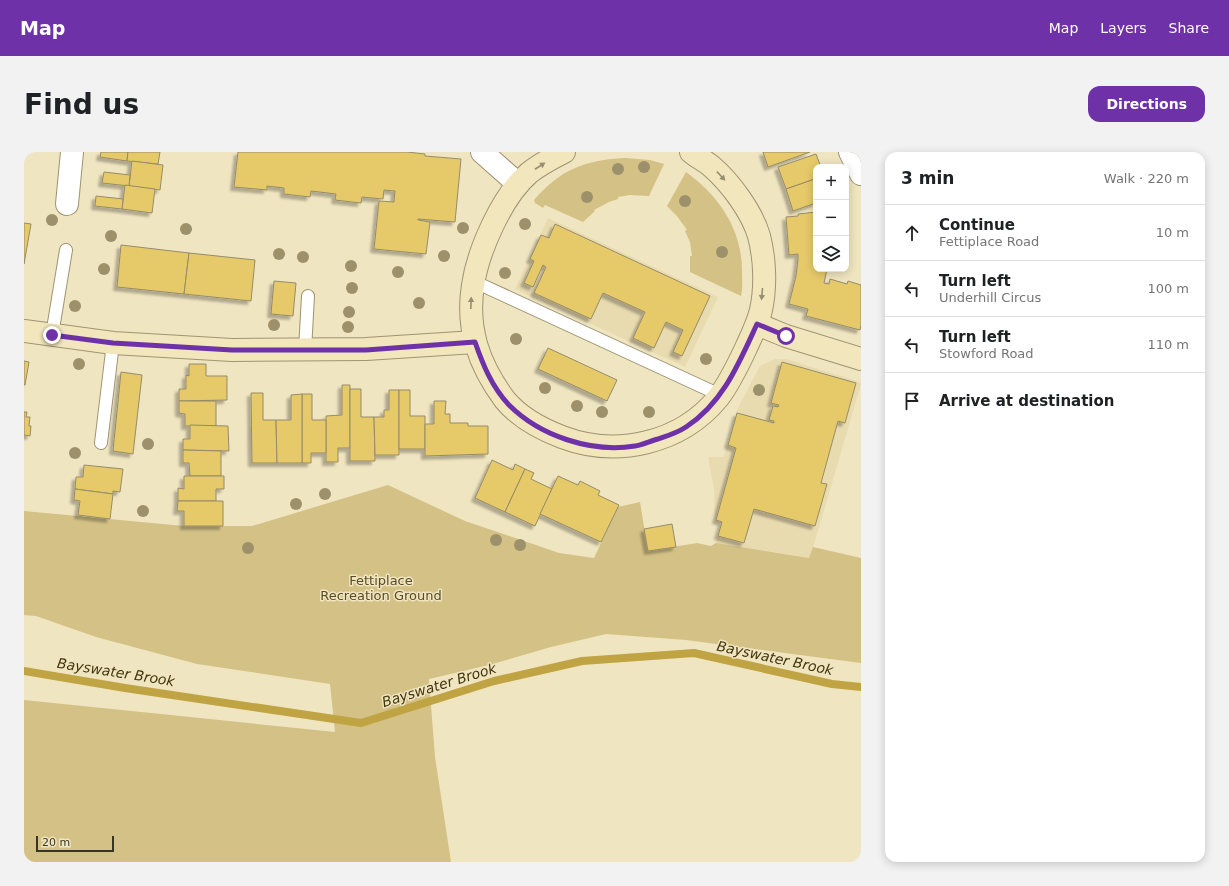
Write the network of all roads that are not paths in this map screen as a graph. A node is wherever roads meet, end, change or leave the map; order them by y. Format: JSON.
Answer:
{"nodes":[{"id":1,"x":72,"y":152,"type":"edge"},
{"id":2,"x":482,"y":152,"type":"edge"},
{"id":3,"x":564,"y":152,"type":"edge"},
{"id":4,"x":691,"y":152,"type":"edge"},
{"id":5,"x":850,"y":152,"type":"edge"},
{"id":6,"x":861,"y":174,"type":"edge"},
{"id":7,"x":518,"y":184,"type":"junction"},
{"id":8,"x":67,"y":204,"type":"dead end"},
{"id":9,"x":66,"y":250,"type":"dead end"},
{"id":10,"x":474,"y":282,"type":"junction"},
{"id":11,"x":308,"y":296,"type":"dead end"},
{"id":12,"x":757,"y":324,"type":"junction"},
{"id":13,"x":24,"y":331,"type":"edge"},
{"id":14,"x":52,"y":335,"type":"junction"},
{"id":15,"x":475,"y":342,"type":"junction"},
{"id":16,"x":113,"y":343,"type":"junction"},
{"id":17,"x":305,"y":350,"type":"junction"},
{"id":18,"x":861,"y":360,"type":"edge"},
{"id":19,"x":720,"y":396,"type":"junction"},
{"id":20,"x":101,"y":443,"type":"dead end"}],
"edges":[{"from":1,"to":8,"type":"street"},
{"from":2,"to":7,"type":"street"},
{"from":7,"to":3,"type":"street","one_way":true},
{"from":4,"to":12,"type":"street","one_way":true},
{"from":5,"to":6,"type":"street"},
{"from":7,"to":10,"type":"street"},
{"from":9,"to":14,"type":"lane"},
{"from":15,"to":10,"type":"street","one_way":true},
{"from":10,"to":19,"type":"lane"},
{"from":11,"to":17,"type":"lane"},
{"from":12,"to":18,"type":"street"},
{"from":12,"to":19,"type":"street"},
{"from":13,"to":14,"type":"street"},
{"from":14,"to":16,"type":"street"},
{"from":15,"to":17,"type":"street"},
{"from":15,"to":19,"type":"street"},
{"from":16,"to":17,"type":"street"},
{"from":16,"to":20,"type":"lane"}]}
